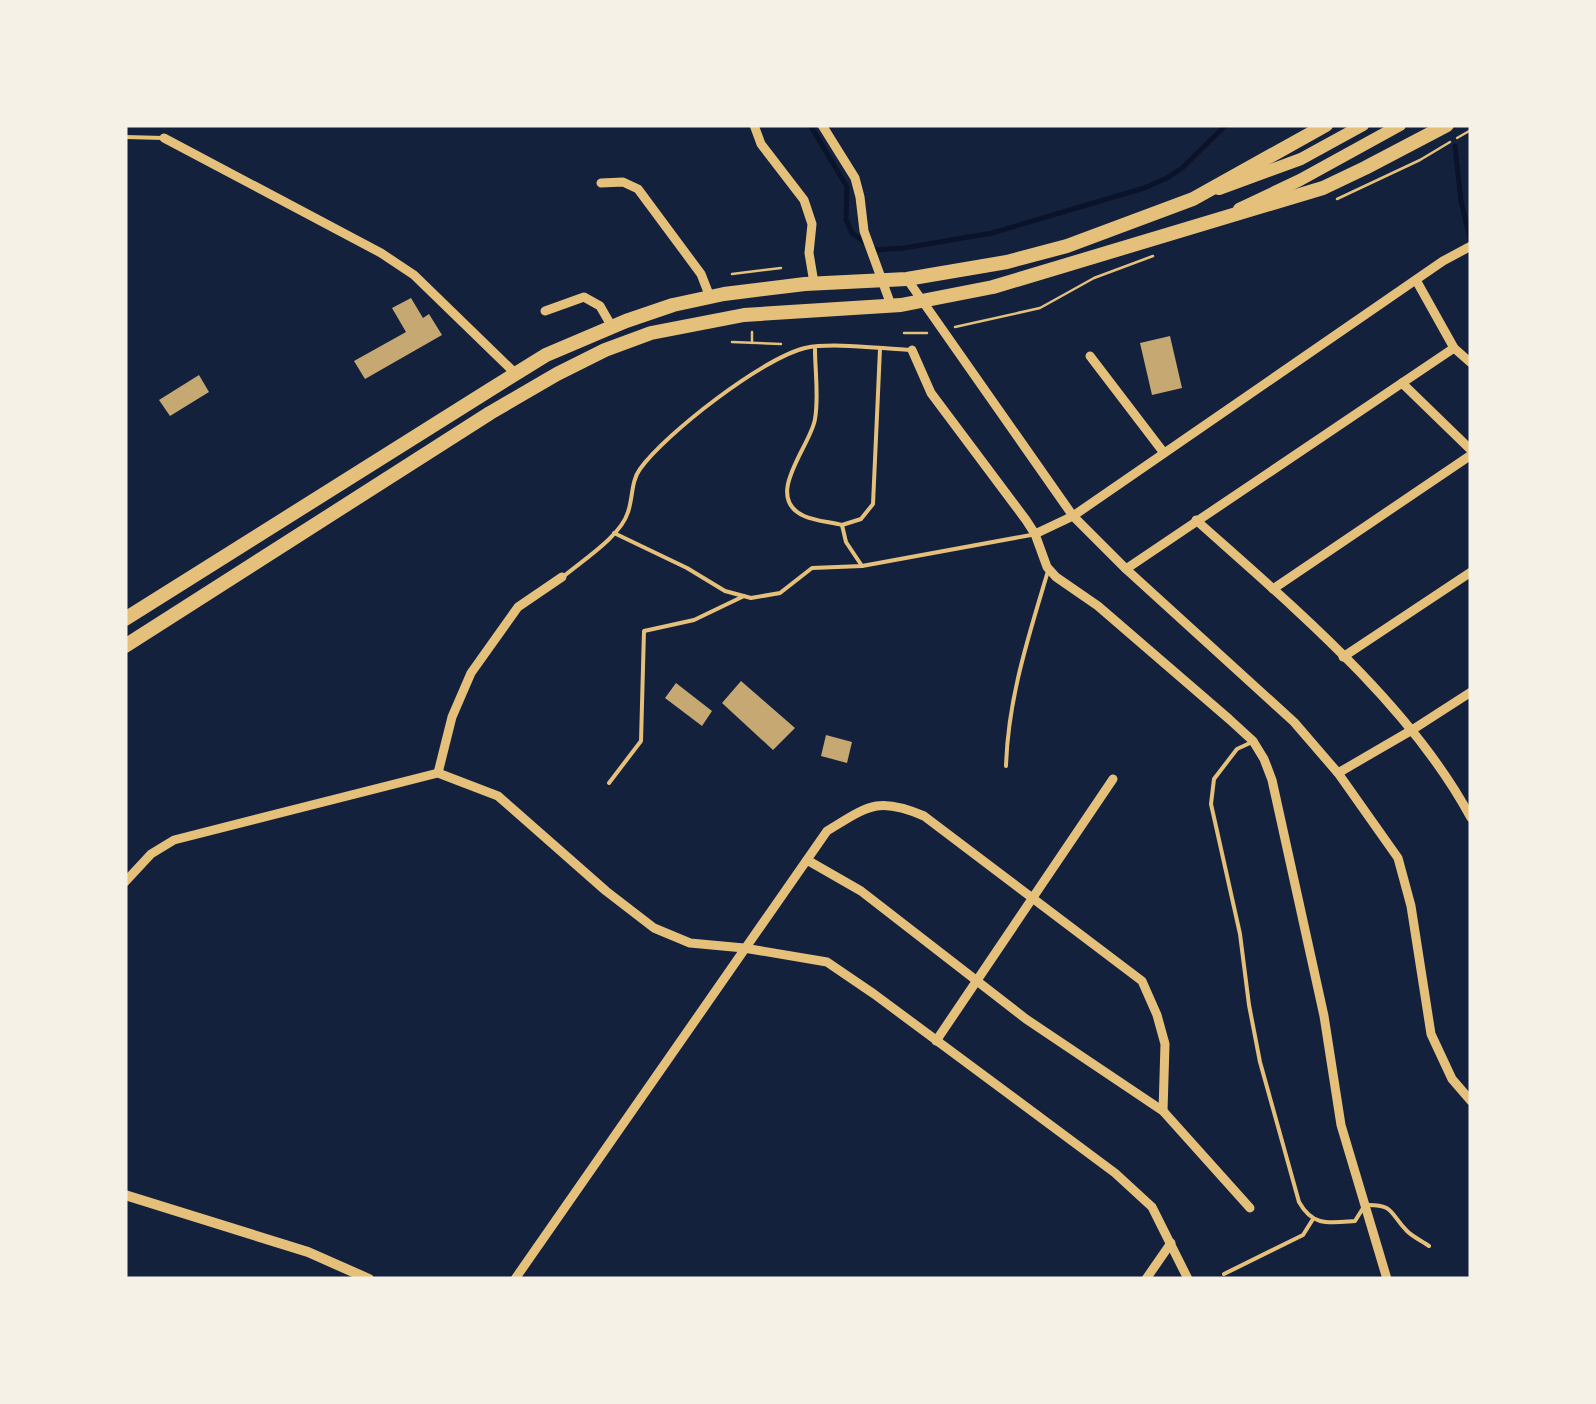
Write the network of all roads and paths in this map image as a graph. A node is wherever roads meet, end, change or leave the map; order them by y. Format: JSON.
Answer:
{"nodes":[{"id":1,"x":754,"y":125,"type":"edge"},
{"id":2,"x":822,"y":125,"type":"edge"},
{"id":3,"x":1326,"y":125,"type":"edge"},
{"id":4,"x":1363,"y":125,"type":"edge"},
{"id":5,"x":1400,"y":125,"type":"edge"},
{"id":6,"x":1447,"y":125,"type":"edge"},
{"id":7,"x":125,"y":137,"type":"edge"},
{"id":8,"x":164,"y":138,"type":"joint"},
{"id":9,"x":601,"y":184,"type":"dead end"},
{"id":10,"x":1192,"y":199,"type":"junction"},
{"id":11,"x":1218,"y":218,"type":"junction"},
{"id":12,"x":1471,"y":246,"type":"edge"},
{"id":13,"x":780,"y":268,"type":"dead end"},
{"id":14,"x":732,"y":274,"type":"dead end"},
{"id":15,"x":881,"y":280,"type":"junction"},
{"id":16,"x":907,"y":280,"type":"junction"},
{"id":17,"x":1416,"y":280,"type":"junction"},
{"id":18,"x":814,"y":284,"type":"junction"},
{"id":19,"x":710,"y":297,"type":"junction"},
{"id":20,"x":922,"y":302,"type":"junction"},
{"id":21,"x":891,"y":305,"type":"junction"},
{"id":22,"x":546,"y":311,"type":"dead end"},
{"id":23,"x":612,"y":327,"type":"junction"},
{"id":24,"x":732,"y":342,"type":"dead end"},
{"id":25,"x":780,"y":344,"type":"dead end"},
{"id":26,"x":815,"y":347,"type":"junction"},
{"id":27,"x":1454,"y":348,"type":"junction"},
{"id":28,"x":880,"y":349,"type":"junction"},
{"id":29,"x":912,"y":350,"type":"joint"},
{"id":30,"x":1090,"y":356,"type":"dead end"},
{"id":31,"x":1471,"y":364,"type":"edge"},
{"id":32,"x":516,"y":374,"type":"junction"},
{"id":33,"x":1402,"y":382,"type":"junction"},
{"id":34,"x":1471,"y":452,"type":"edge"},
{"id":35,"x":1164,"y":454,"type":"junction"},
{"id":36,"x":1073,"y":516,"type":"junction"},
{"id":37,"x":1196,"y":520,"type":"junction"},
{"id":38,"x":842,"y":526,"type":"junction"},
{"id":39,"x":614,"y":534,"type":"junction"},
{"id":40,"x":1035,"y":534,"type":"junction"},
{"id":41,"x":862,"y":566,"type":"junction"},
{"id":42,"x":1049,"y":569,"type":"junction"},
{"id":43,"x":1126,"y":569,"type":"junction"},
{"id":44,"x":1471,"y":572,"type":"edge"},
{"id":45,"x":562,"y":577,"type":"joint"},
{"id":46,"x":1274,"y":590,"type":"junction"},
{"id":47,"x":744,"y":596,"type":"junction"},
{"id":48,"x":125,"y":619,"type":"edge"},
{"id":49,"x":125,"y":646,"type":"edge"},
{"id":50,"x":1343,"y":657,"type":"junction"},
{"id":51,"x":1471,"y":692,"type":"edge"},
{"id":52,"x":1412,"y":730,"type":"junction"},
{"id":53,"x":1252,"y":741,"type":"junction"},
{"id":54,"x":1006,"y":766,"type":"dead end"},
{"id":55,"x":438,"y":773,"type":"junction"},
{"id":56,"x":1338,"y":773,"type":"junction"},
{"id":57,"x":1113,"y":779,"type":"dead end"},
{"id":58,"x":609,"y":783,"type":"dead end"},
{"id":59,"x":1471,"y":818,"type":"edge"},
{"id":60,"x":807,"y":860,"type":"junction"},
{"id":61,"x":125,"y":882,"type":"edge"},
{"id":62,"x":1032,"y":899,"type":"junction"},
{"id":63,"x":744,"y":948,"type":"junction"},
{"id":64,"x":978,"y":981,"type":"junction"},
{"id":65,"x":936,"y":1041,"type":"junction"},
{"id":66,"x":1471,"y":1101,"type":"edge"},
{"id":67,"x":1162,"y":1110,"type":"junction"},
{"id":68,"x":125,"y":1195,"type":"edge"},
{"id":69,"x":1365,"y":1205,"type":"junction"},
{"id":70,"x":1250,"y":1208,"type":"dead end"},
{"id":71,"x":1313,"y":1219,"type":"junction"},
{"id":72,"x":1172,"y":1242,"type":"junction"},
{"id":73,"x":1428,"y":1246,"type":"dead end"},
{"id":74,"x":1224,"y":1274,"type":"dead end"},
{"id":75,"x":369,"y":1279,"type":"edge"},
{"id":76,"x":515,"y":1279,"type":"edge"},
{"id":77,"x":1146,"y":1279,"type":"edge"},
{"id":78,"x":1188,"y":1279,"type":"edge"},
{"id":79,"x":1387,"y":1279,"type":"edge"}],
"edges":[{"from":1,"to":18,"type":"street"},
{"from":2,"to":15,"type":"street"},
{"from":3,"to":10,"type":"main road"},
{"from":4,"to":10,"type":"main road"},
{"from":5,"to":11,"type":"main road"},
{"from":6,"to":11,"type":"main road"},
{"from":7,"to":8,"type":"lane"},
{"from":8,"to":32,"type":"street"},
{"from":9,"to":19,"type":"street"},
{"from":10,"to":16,"type":"main road"},
{"from":11,"to":20,"type":"main road"},
{"from":12,"to":17,"type":"street"},
{"from":13,"to":14,"type":"path"},
{"from":15,"to":16,"type":"main road"},
{"from":15,"to":18,"type":"main road"},
{"from":15,"to":21,"type":"street"},
{"from":16,"to":20,"type":"street"},
{"from":17,"to":27,"type":"street"},
{"from":17,"to":35,"type":"street"},
{"from":18,"to":19,"type":"main road"},
{"from":19,"to":23,"type":"main road"},
{"from":20,"to":21,"type":"main road"},
{"from":20,"to":36,"type":"street"},
{"from":21,"to":49,"type":"main road"},
{"from":22,"to":23,"type":"street"},
{"from":23,"to":32,"type":"main road"},
{"from":24,"to":25,"type":"path"},
{"from":26,"to":28,"type":"lane"},
{"from":26,"to":38,"type":"lane"},
{"from":26,"to":39,"type":"lane"},
{"from":27,"to":31,"type":"street"},
{"from":27,"to":33,"type":"street"},
{"from":28,"to":29,"type":"lane"},
{"from":28,"to":38,"type":"lane"},
{"from":29,"to":40,"type":"street"},
{"from":30,"to":35,"type":"street"},
{"from":32,"to":48,"type":"main road"},
{"from":33,"to":34,"type":"street"},
{"from":33,"to":37,"type":"street"},
{"from":34,"to":46,"type":"street"},
{"from":35,"to":36,"type":"street"},
{"from":36,"to":40,"type":"street"},
{"from":36,"to":43,"type":"street"},
{"from":37,"to":43,"type":"street"},
{"from":37,"to":46,"type":"street"},
{"from":38,"to":41,"type":"lane"},
{"from":39,"to":45,"type":"lane"},
{"from":39,"to":47,"type":"lane"},
{"from":40,"to":41,"type":"lane"},
{"from":40,"to":42,"type":"street"},
{"from":41,"to":47,"type":"lane"},
{"from":42,"to":53,"type":"street"},
{"from":42,"to":54,"type":"lane"},
{"from":43,"to":56,"type":"street"},
{"from":44,"to":50,"type":"street"},
{"from":45,"to":55,"type":"street"},
{"from":46,"to":50,"type":"street"},
{"from":47,"to":58,"type":"lane"},
{"from":50,"to":52,"type":"street"},
{"from":51,"to":52,"type":"street"},
{"from":52,"to":56,"type":"street"},
{"from":52,"to":59,"type":"street"},
{"from":53,"to":69,"type":"street"},
{"from":53,"to":71,"type":"lane"},
{"from":55,"to":61,"type":"street"},
{"from":55,"to":63,"type":"street"},
{"from":56,"to":66,"type":"street"},
{"from":57,"to":62,"type":"street"},
{"from":60,"to":62,"type":"street"},
{"from":60,"to":63,"type":"street"},
{"from":60,"to":64,"type":"street"},
{"from":62,"to":64,"type":"street"},
{"from":62,"to":67,"type":"street"},
{"from":63,"to":65,"type":"street"},
{"from":63,"to":76,"type":"street"},
{"from":64,"to":65,"type":"street"},
{"from":64,"to":67,"type":"street"},
{"from":65,"to":72,"type":"street"},
{"from":67,"to":70,"type":"street"},
{"from":68,"to":75,"type":"street"},
{"from":69,"to":71,"type":"lane"},
{"from":69,"to":73,"type":"lane"},
{"from":69,"to":79,"type":"street"},
{"from":71,"to":74,"type":"lane"},
{"from":72,"to":77,"type":"street"},
{"from":72,"to":78,"type":"street"}]}
